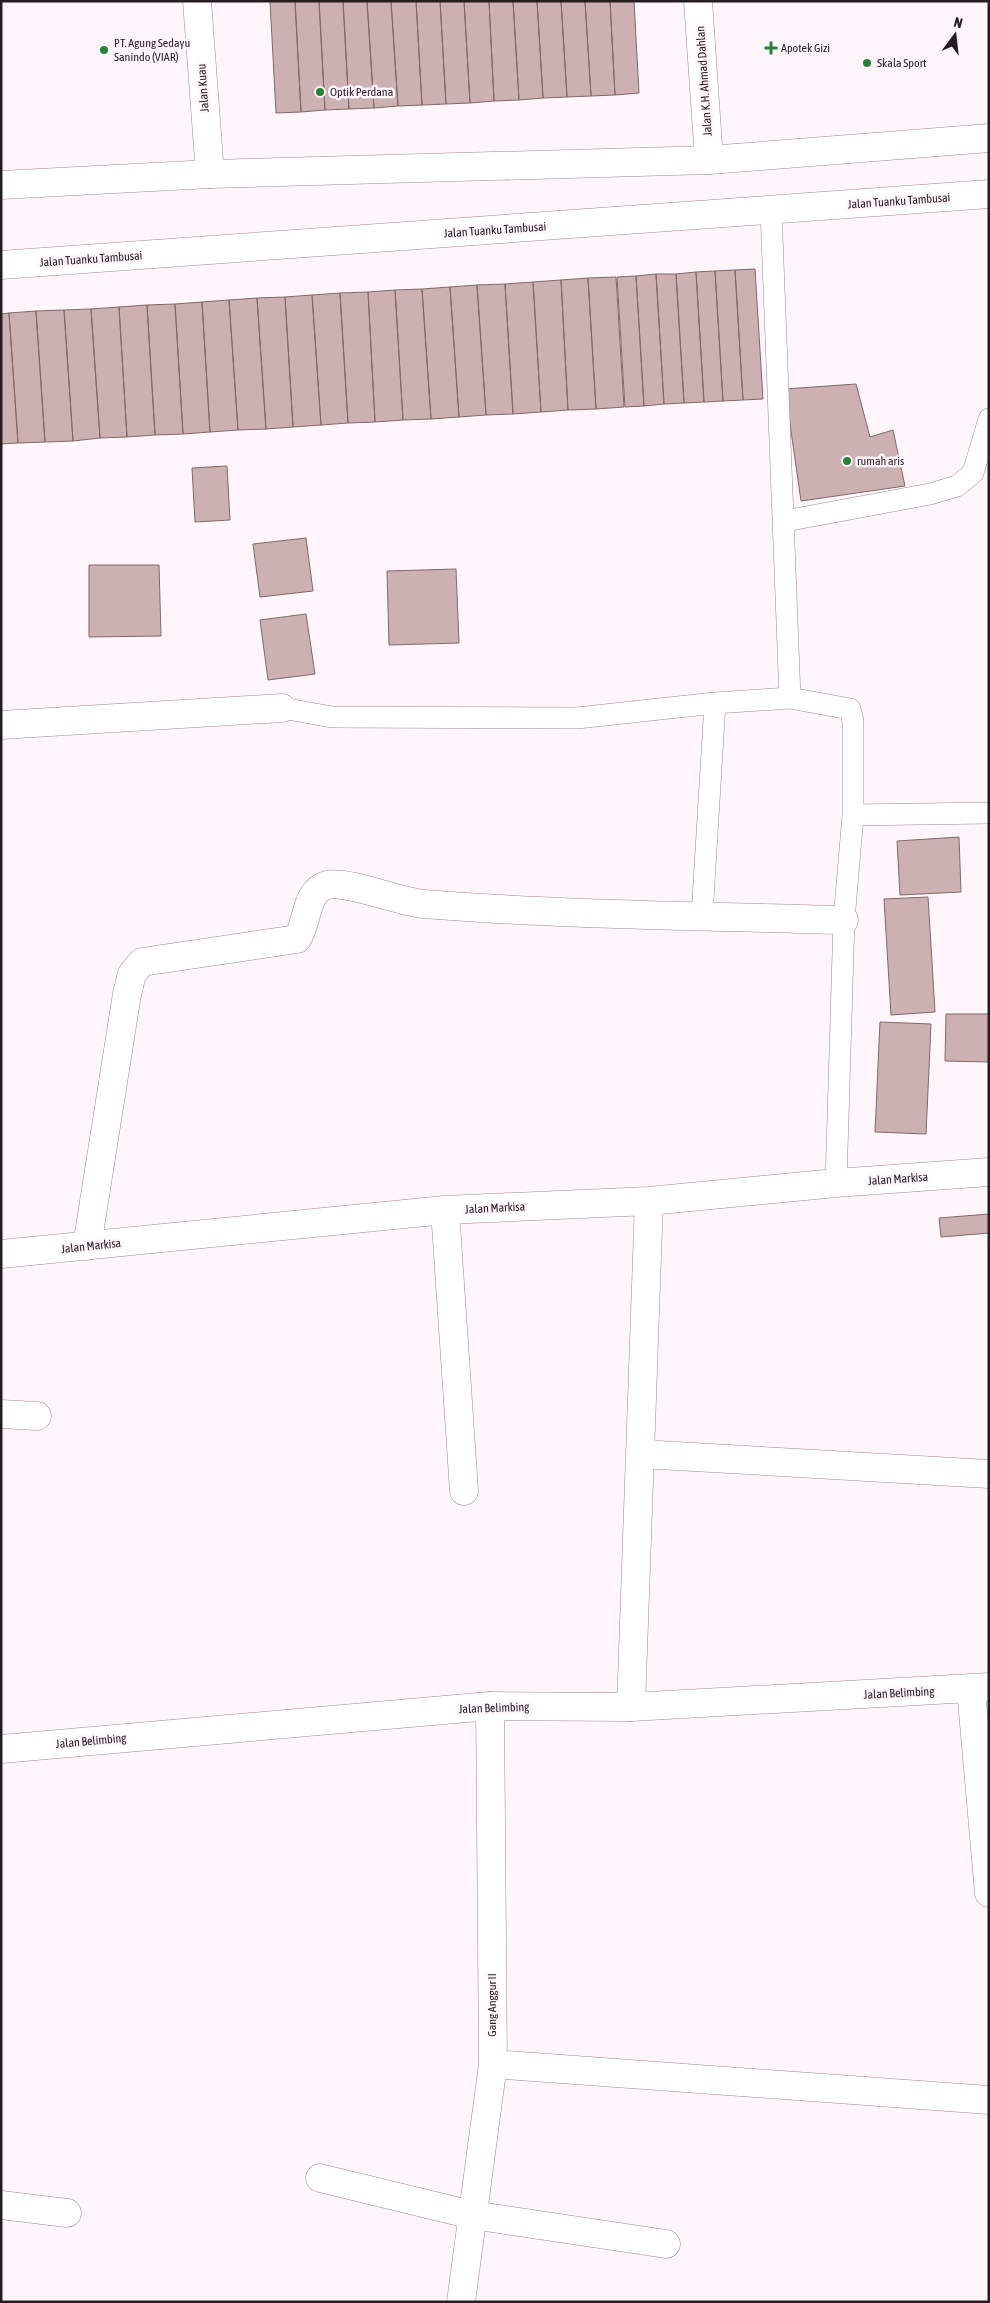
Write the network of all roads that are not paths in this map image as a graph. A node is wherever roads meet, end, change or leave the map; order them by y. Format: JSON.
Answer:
{"nodes":[{"id":1,"x":197,"y":1,"type":"edge"},
{"id":2,"x":698,"y":1,"type":"edge"},
{"id":3,"x":989,"y":138,"type":"edge"},
{"id":4,"x":709,"y":160,"type":"junction"},
{"id":5,"x":210,"y":174,"type":"junction"},
{"id":6,"x":1,"y":185,"type":"edge"},
{"id":7,"x":989,"y":194,"type":"edge"},
{"id":8,"x":771,"y":211,"type":"junction"},
{"id":9,"x":1,"y":265,"type":"edge"},
{"id":10,"x":989,"y":419,"type":"edge"},
{"id":11,"x":785,"y":521,"type":"junction"},
{"id":12,"x":790,"y":698,"type":"junction"},
{"id":13,"x":716,"y":702,"type":"junction"},
{"id":14,"x":282,"y":708,"type":"joint"},
{"id":15,"x":1,"y":725,"type":"edge"},
{"id":16,"x":989,"y":813,"type":"edge"},
{"id":17,"x":853,"y":814,"type":"junction"},
{"id":18,"x":702,"y":916,"type":"junction"},
{"id":19,"x":844,"y":920,"type":"junction"},
{"id":20,"x":989,"y":1172,"type":"edge"},
{"id":21,"x":836,"y":1183,"type":"junction"},
{"id":22,"x":649,"y":1201,"type":"junction"},
{"id":23,"x":445,"y":1210,"type":"junction"},
{"id":24,"x":88,"y":1246,"type":"junction"},
{"id":25,"x":1,"y":1254,"type":"edge"},
{"id":26,"x":1,"y":1414,"type":"edge"},
{"id":27,"x":37,"y":1416,"type":"dead end"},
{"id":28,"x":641,"y":1454,"type":"junction"},
{"id":29,"x":989,"y":1474,"type":"edge"},
{"id":30,"x":464,"y":1491,"type":"dead end"},
{"id":31,"x":980,"y":1688,"type":"edge"},
{"id":32,"x":490,"y":1706,"type":"junction"},
{"id":33,"x":631,"y":1706,"type":"junction"},
{"id":34,"x":1,"y":1749,"type":"edge"},
{"id":35,"x":989,"y":1893,"type":"edge"},
{"id":36,"x":493,"y":2064,"type":"junction"},
{"id":37,"x":989,"y":2100,"type":"edge"},
{"id":38,"x":320,"y":2178,"type":"dead end"},
{"id":39,"x":1,"y":2205,"type":"edge"},
{"id":40,"x":67,"y":2213,"type":"dead end"},
{"id":41,"x":472,"y":2215,"type":"junction"},
{"id":42,"x":666,"y":2244,"type":"dead end"},
{"id":43,"x":461,"y":2302,"type":"edge"}],
"edges":[{"from":1,"to":5,"type":"street","name":"Jalan Kuau"},
{"from":2,"to":4,"type":"street","name":"Jalan K.H. Ahmad Dahlan"},
{"from":3,"to":4,"type":"street"},
{"from":4,"to":5,"type":"street"},
{"from":5,"to":6,"type":"street"},
{"from":7,"to":8,"type":"street","name":"Jalan Tuanku Tambusai"},
{"from":8,"to":9,"type":"street","name":"Jalan Tuanku Tambusai"},
{"from":8,"to":11,"type":"lane"},
{"from":10,"to":11,"type":"lane"},
{"from":11,"to":12,"type":"lane"},
{"from":12,"to":13,"type":"lane"},
{"from":12,"to":17,"type":"lane"},
{"from":13,"to":14,"type":"lane"},
{"from":13,"to":18,"type":"lane"},
{"from":14,"to":15,"type":"street"},
{"from":16,"to":17,"type":"lane"},
{"from":17,"to":19,"type":"lane"},
{"from":18,"to":19,"type":"street"},
{"from":18,"to":24,"type":"street"},
{"from":19,"to":21,"type":"lane"},
{"from":20,"to":21,"type":"street","name":"Jalan Markisa"},
{"from":21,"to":22,"type":"street","name":"Jalan Markisa"},
{"from":22,"to":23,"type":"street","name":"Jalan Markisa"},
{"from":22,"to":28,"type":"street"},
{"from":23,"to":24,"type":"street","name":"Jalan Markisa"},
{"from":23,"to":30,"type":"street"},
{"from":24,"to":25,"type":"street","name":"Jalan Markisa"},
{"from":26,"to":27,"type":"street"},
{"from":28,"to":29,"type":"street"},
{"from":28,"to":33,"type":"street"},
{"from":31,"to":33,"type":"street","name":"Jalan Belimbing"},
{"from":31,"to":35,"type":"street"},
{"from":32,"to":33,"type":"street","name":"Jalan Belimbing"},
{"from":32,"to":34,"type":"street","name":"Jalan Belimbing"},
{"from":32,"to":36,"type":"street","name":"Gang Anggur II"},
{"from":36,"to":37,"type":"street"},
{"from":36,"to":41,"type":"street","name":"Gang Anggur II"},
{"from":38,"to":41,"type":"street"},
{"from":39,"to":40,"type":"street"},
{"from":41,"to":42,"type":"street"},
{"from":41,"to":43,"type":"street","name":"Gang Anggur II"}]}
